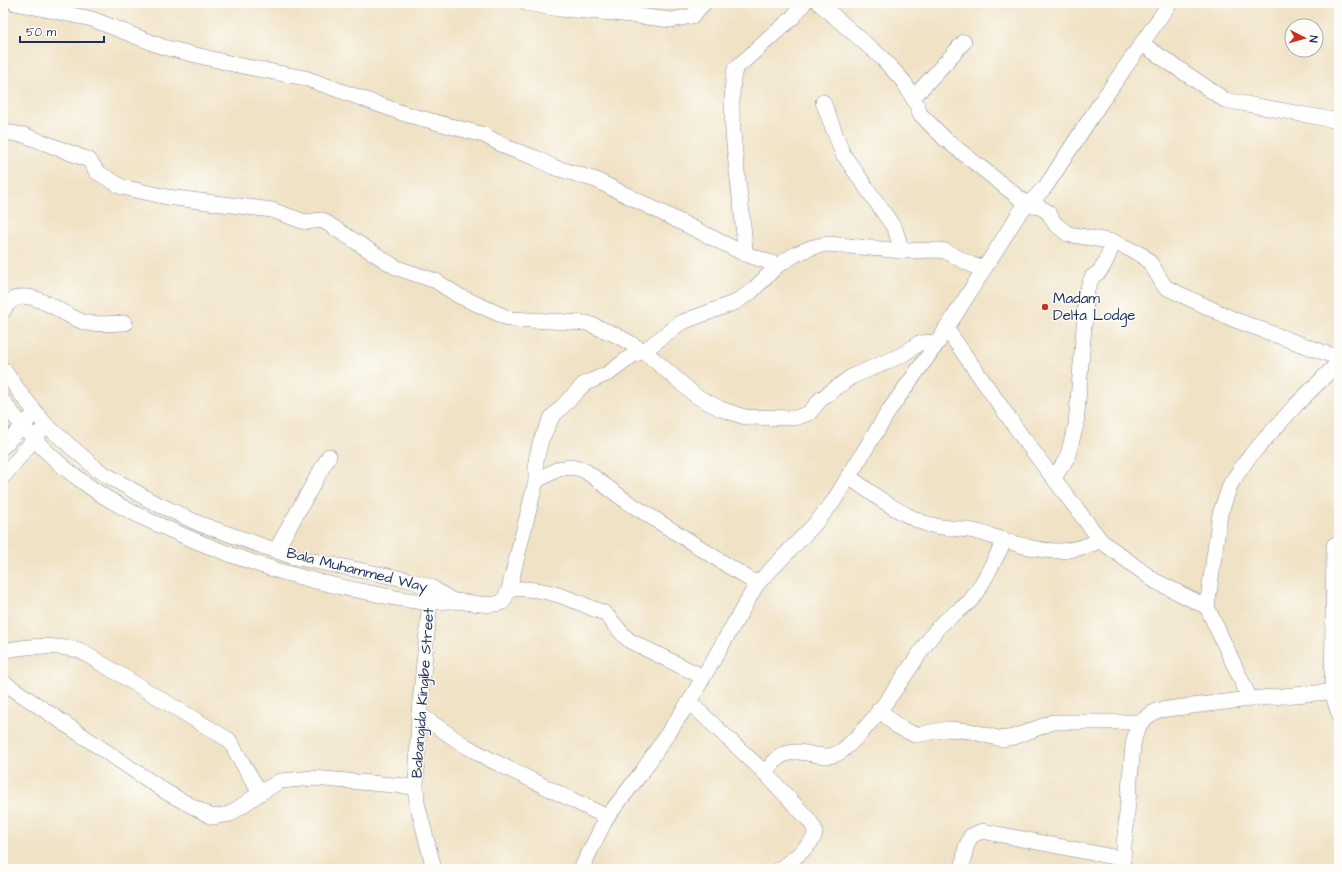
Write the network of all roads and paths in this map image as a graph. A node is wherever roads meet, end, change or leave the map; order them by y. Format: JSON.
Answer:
{"nodes":[{"id":1,"x":15,"y":3,"type":"edge"},
{"id":2,"x":526,"y":3,"type":"edge"},
{"id":3,"x":704,"y":3,"type":"edge"},
{"id":4,"x":804,"y":3,"type":"edge"},
{"id":5,"x":1170,"y":3,"type":"edge"},
{"id":6,"x":822,"y":4,"type":"edge"},
{"id":7,"x":964,"y":42,"type":"dead end"},
{"id":8,"x":1142,"y":44,"type":"junction"},
{"id":9,"x":913,"y":98,"type":"junction"},
{"id":10,"x":823,"y":102,"type":"dead end"},
{"id":11,"x":1339,"y":122,"type":"edge"},
{"id":12,"x":3,"y":132,"type":"edge"},
{"id":13,"x":1028,"y":205,"type":"junction"},
{"id":14,"x":1114,"y":242,"type":"junction"},
{"id":15,"x":902,"y":251,"type":"junction"},
{"id":16,"x":745,"y":254,"type":"junction"},
{"id":17,"x":988,"y":263,"type":"junction"},
{"id":18,"x":778,"y":266,"type":"junction"},
{"id":19,"x":3,"y":311,"type":"edge"},
{"id":20,"x":125,"y":323,"type":"dead end"},
{"id":21,"x":946,"y":328,"type":"junction"},
{"id":22,"x":938,"y":342,"type":"junction"},
{"id":23,"x":644,"y":350,"type":"junction"},
{"id":24,"x":1339,"y":358,"type":"edge"},
{"id":25,"x":1339,"y":362,"type":"edge"},
{"id":26,"x":3,"y":369,"type":"edge"},
{"id":27,"x":3,"y":401,"type":"edge"},
{"id":28,"x":36,"y":413,"type":"junction"},
{"id":29,"x":46,"y":425,"type":"junction"},
{"id":30,"x":22,"y":426,"type":"junction"},
{"id":31,"x":33,"y":439,"type":"junction"},
{"id":32,"x":3,"y":446,"type":"edge"},
{"id":33,"x":329,"y":456,"type":"dead end"},
{"id":34,"x":848,"y":476,"type":"junction"},
{"id":35,"x":3,"y":477,"type":"edge"},
{"id":36,"x":1054,"y":478,"type":"junction"},
{"id":37,"x":536,"y":481,"type":"junction"},
{"id":38,"x":1005,"y":540,"type":"junction"},
{"id":39,"x":1101,"y":541,"type":"junction"},
{"id":40,"x":1334,"y":545,"type":"dead end"},
{"id":41,"x":276,"y":550,"type":"junction"},
{"id":42,"x":757,"y":584,"type":"junction"},
{"id":43,"x":431,"y":587,"type":"junction"},
{"id":44,"x":509,"y":589,"type":"junction"},
{"id":45,"x":453,"y":601,"type":"junction"},
{"id":46,"x":430,"y":602,"type":"junction"},
{"id":47,"x":1207,"y":607,"type":"junction"},
{"id":48,"x":3,"y":651,"type":"edge"},
{"id":49,"x":703,"y":677,"type":"junction"},
{"id":50,"x":3,"y":682,"type":"edge"},
{"id":51,"x":1335,"y":692,"type":"edge"},
{"id":52,"x":1250,"y":699,"type":"junction"},
{"id":53,"x":689,"y":702,"type":"junction"},
{"id":54,"x":879,"y":709,"type":"junction"},
{"id":55,"x":419,"y":714,"type":"junction"},
{"id":56,"x":1339,"y":714,"type":"edge"},
{"id":57,"x":1140,"y":722,"type":"junction"},
{"id":58,"x":764,"y":772,"type":"junction"},
{"id":59,"x":416,"y":787,"type":"junction"},
{"id":60,"x":260,"y":793,"type":"junction"},
{"id":61,"x":607,"y":817,"type":"junction"},
{"id":62,"x":1122,"y":864,"type":"edge"},
{"id":63,"x":434,"y":869,"type":"edge"},
{"id":64,"x":583,"y":869,"type":"edge"},
{"id":65,"x":780,"y":869,"type":"edge"},
{"id":66,"x":962,"y":869,"type":"edge"}],
"edges":[{"from":1,"to":16,"type":"street"},
{"from":2,"to":3,"type":"street"},
{"from":4,"to":16,"type":"street"},
{"from":5,"to":8,"type":"street"},
{"from":6,"to":9,"type":"street"},
{"from":7,"to":9,"type":"street"},
{"from":8,"to":11,"type":"street"},
{"from":8,"to":13,"type":"street"},
{"from":9,"to":13,"type":"street"},
{"from":10,"to":15,"type":"street"},
{"from":12,"to":23,"type":"street"},
{"from":13,"to":14,"type":"street"},
{"from":13,"to":17,"type":"street"},
{"from":14,"to":24,"type":"street"},
{"from":14,"to":36,"type":"street"},
{"from":15,"to":17,"type":"street"},
{"from":15,"to":18,"type":"street"},
{"from":16,"to":18,"type":"street"},
{"from":17,"to":21,"type":"street"},
{"from":18,"to":23,"type":"street"},
{"from":19,"to":20,"type":"street"},
{"from":21,"to":22,"type":"street"},
{"from":21,"to":36,"type":"street"},
{"from":22,"to":23,"type":"street"},
{"from":22,"to":34,"type":"street"},
{"from":23,"to":37,"type":"street"},
{"from":25,"to":47,"type":"street"},
{"from":26,"to":28,"type":"street","name":"Bala Muhammed Way"},
{"from":27,"to":30,"type":"street","name":"Bala Muhammed Way"},
{"from":28,"to":29,"type":"street","name":"Bala Muhammed Way"},
{"from":28,"to":30,"type":"street"},
{"from":29,"to":31,"type":"street"},
{"from":29,"to":41,"type":"street","name":"Bala Muhammed Way"},
{"from":30,"to":31,"type":"street","name":"Bala Muhammed Way"},
{"from":30,"to":32,"type":"street"},
{"from":31,"to":35,"type":"street"},
{"from":31,"to":46,"type":"street","name":"Bala Muhammed Way"},
{"from":33,"to":41,"type":"street"},
{"from":34,"to":38,"type":"street"},
{"from":34,"to":42,"type":"street"},
{"from":36,"to":39,"type":"street"},
{"from":37,"to":42,"type":"street"},
{"from":37,"to":44,"type":"street"},
{"from":38,"to":39,"type":"street"},
{"from":38,"to":54,"type":"street"},
{"from":39,"to":47,"type":"street"},
{"from":40,"to":51,"type":"street"},
{"from":41,"to":43,"type":"street","name":"Bala Muhammed Way"},
{"from":42,"to":49,"type":"street"},
{"from":43,"to":45,"type":"street","name":"Bala Muhammed Way"},
{"from":43,"to":46,"type":"street","name":"Babangida Kingibe Street"},
{"from":44,"to":45,"type":"street"},
{"from":44,"to":49,"type":"street"},
{"from":45,"to":46,"type":"street","name":"Bala Muhammed Way"},
{"from":46,"to":55,"type":"street","name":"Babangida Kingibe Street"},
{"from":47,"to":52,"type":"street"},
{"from":48,"to":60,"type":"street"},
{"from":49,"to":53,"type":"street"},
{"from":50,"to":60,"type":"street"},
{"from":51,"to":52,"type":"street"},
{"from":51,"to":56,"type":"street"},
{"from":52,"to":57,"type":"street"},
{"from":53,"to":58,"type":"street"},
{"from":53,"to":61,"type":"street"},
{"from":54,"to":57,"type":"street"},
{"from":54,"to":58,"type":"street"},
{"from":55,"to":59,"type":"street","name":"Babangida Kingibe Street"},
{"from":55,"to":61,"type":"street"},
{"from":57,"to":62,"type":"street"},
{"from":58,"to":65,"type":"street"},
{"from":59,"to":60,"type":"street"},
{"from":59,"to":63,"type":"street","name":"Babangida Kingibe Street"},
{"from":61,"to":64,"type":"street"},
{"from":62,"to":66,"type":"street"}]}
